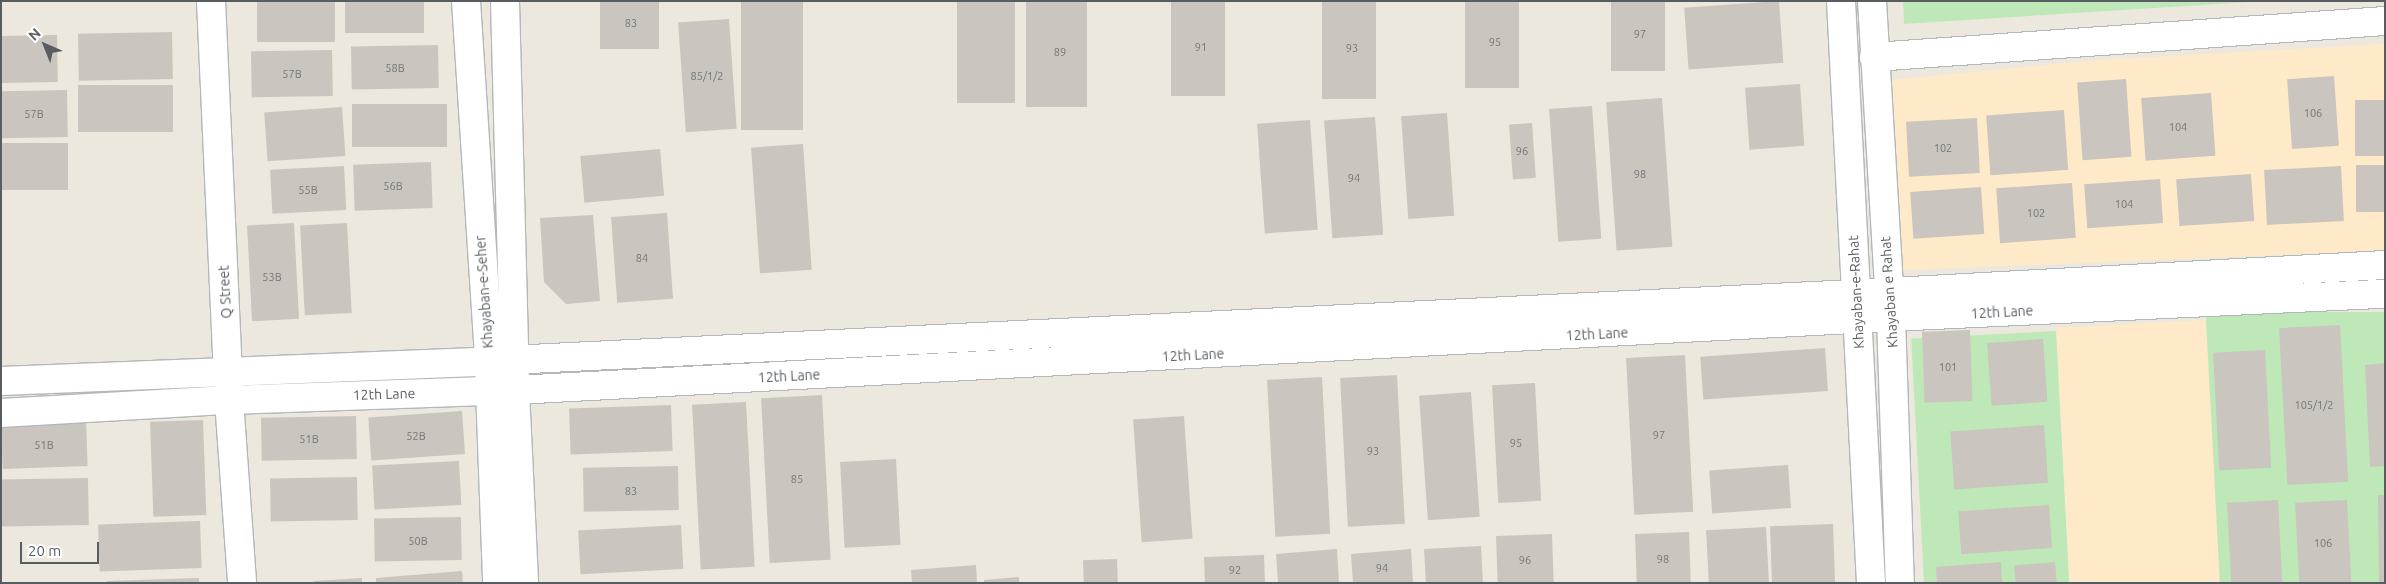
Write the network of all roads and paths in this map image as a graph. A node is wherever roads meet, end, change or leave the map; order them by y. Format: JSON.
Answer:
{"nodes":[{"id":1,"x":211,"y":1,"type":"edge"},
{"id":2,"x":466,"y":1,"type":"edge"},
{"id":3,"x":505,"y":1,"type":"edge"},
{"id":4,"x":1841,"y":1,"type":"edge"},
{"id":5,"x":1872,"y":1,"type":"edge"},
{"id":6,"x":2385,"y":21,"type":"edge"},
{"id":7,"x":1874,"y":57,"type":"junction"},
{"id":8,"x":2385,"y":265,"type":"edge"},
{"id":9,"x":1889,"y":291,"type":"junction"},
{"id":10,"x":2385,"y":294,"type":"edge"},
{"id":11,"x":1856,"y":307,"type":"junction"},
{"id":12,"x":1891,"y":317,"type":"junction"},
{"id":13,"x":502,"y":360,"type":"junction"},
{"id":14,"x":228,"y":371,"type":"junction"},
{"id":15,"x":1,"y":382,"type":"edge"},
{"id":16,"x":502,"y":390,"type":"junction"},
{"id":17,"x":229,"y":400,"type":"junction"},
{"id":18,"x":1,"y":414,"type":"edge"},
{"id":19,"x":242,"y":583,"type":"edge"},
{"id":20,"x":497,"y":583,"type":"edge"},
{"id":21,"x":524,"y":583,"type":"edge"},
{"id":22,"x":1870,"y":583,"type":"edge"},
{"id":23,"x":1900,"y":583,"type":"edge"}],
"edges":[{"from":1,"to":14,"type":"street","name":"Q Street"},
{"from":2,"to":13,"type":"street","name":"Khayaban-e-Seher"},
{"from":3,"to":13,"type":"street","name":"Khayaban-e-Seher"},
{"from":4,"to":11,"type":"street","name":"Khayaban-e-Rahat"},
{"from":5,"to":7,"type":"street","name":"Khayaban e Rahat"},
{"from":6,"to":7,"type":"street"},
{"from":7,"to":9,"type":"street","name":"Khayaban e Rahat"},
{"from":8,"to":9,"type":"street","name":"12th Lane"},
{"from":9,"to":11,"type":"street","name":"12th Lane"},
{"from":9,"to":12,"type":"street","name":"Khayaban e Rahat"},
{"from":10,"to":12,"type":"street","name":"12th Lane"},
{"from":11,"to":12,"type":"street","name":"12th Lane"},
{"from":11,"to":13,"type":"street","name":"12th Lane"},
{"from":11,"to":16,"type":"street","name":"12th Lane"},
{"from":11,"to":22,"type":"street","name":"Khayaban-e-Rahat"},
{"from":12,"to":23,"type":"street","name":"Khayaban e Rahat"},
{"from":13,"to":14,"type":"street","name":"12th Lane"},
{"from":13,"to":16,"type":"street","name":"Khayaban-e-Seher"},
{"from":14,"to":15,"type":"street","name":"12th Lane"},
{"from":14,"to":17,"type":"street","name":"Q Street"},
{"from":16,"to":17,"type":"street","name":"12th Lane"},
{"from":16,"to":20,"type":"street","name":"Khayaban-e-Seher"},
{"from":16,"to":21,"type":"street","name":"Khayaban-e-Seher"},
{"from":17,"to":18,"type":"street","name":"12th Lane"},
{"from":17,"to":19,"type":"street","name":"Q Street"}]}
